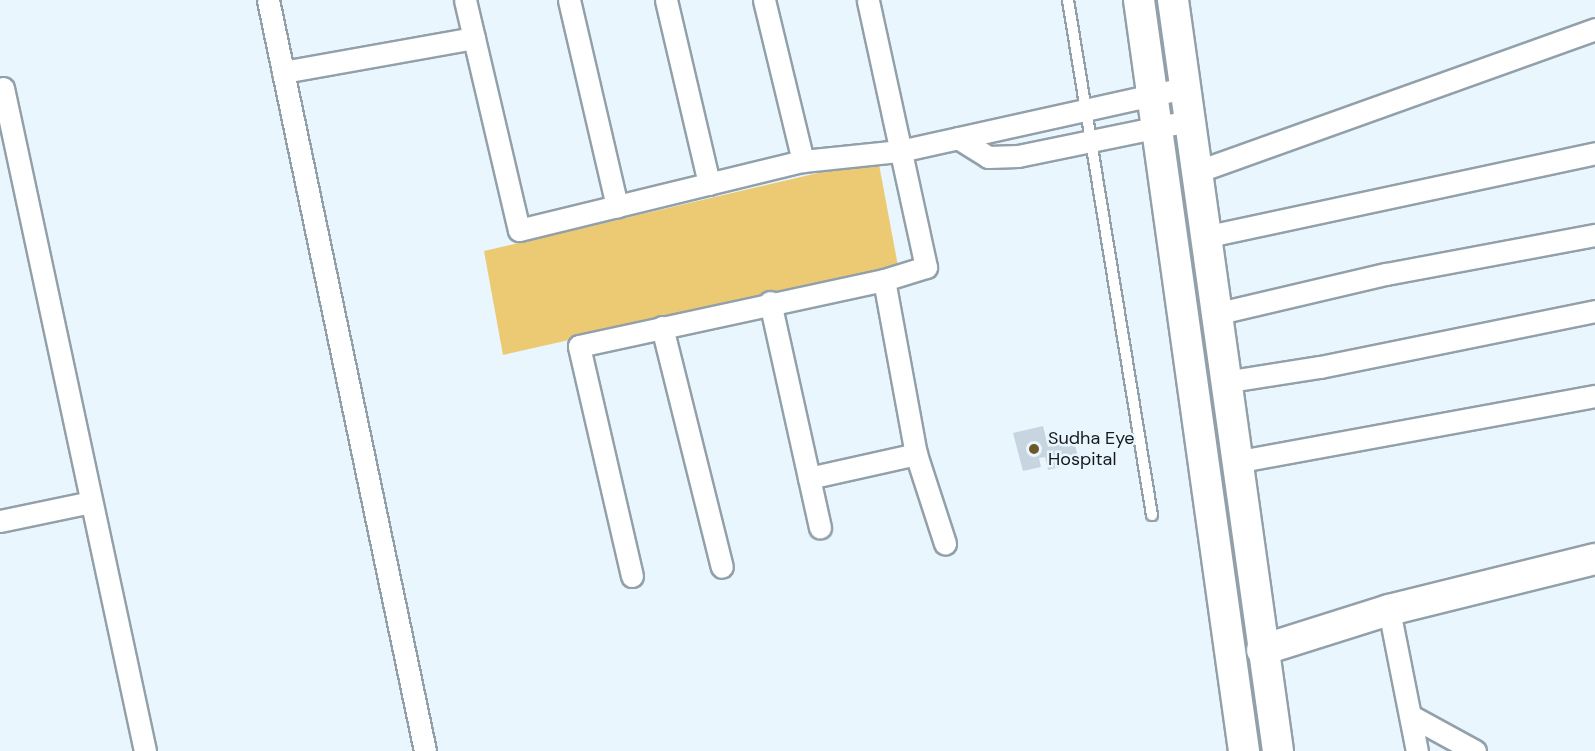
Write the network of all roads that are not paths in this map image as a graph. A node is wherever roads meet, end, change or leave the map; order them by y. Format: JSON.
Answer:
{"nodes":[{"id":1,"x":268,"y":0,"type":"edge"},
{"id":2,"x":465,"y":0,"type":"edge"},
{"id":3,"x":568,"y":0,"type":"edge"},
{"id":4,"x":666,"y":0,"type":"edge"},
{"id":5,"x":764,"y":0,"type":"edge"},
{"id":6,"x":868,"y":0,"type":"edge"},
{"id":7,"x":1068,"y":0,"type":"edge"},
{"id":8,"x":1139,"y":0,"type":"edge"},
{"id":9,"x":1173,"y":0,"type":"edge"},
{"id":10,"x":1595,"y":29,"type":"edge"},
{"id":11,"x":474,"y":38,"type":"junction"},
{"id":12,"x":283,"y":72,"type":"junction"},
{"id":13,"x":3,"y":88,"type":"dead end"},
{"id":14,"x":1184,"y":88,"type":"junction"},
{"id":15,"x":1154,"y":94,"type":"junction"},
{"id":16,"x":1084,"y":110,"type":"junction"},
{"id":17,"x":1189,"y":121,"type":"junction"},
{"id":18,"x":1158,"y":126,"type":"junction"},
{"id":19,"x":958,"y":138,"type":"junction"},
{"id":20,"x":1090,"y":140,"type":"junction"},
{"id":21,"x":900,"y":151,"type":"junction"},
{"id":22,"x":1595,"y":153,"type":"edge"},
{"id":23,"x":803,"y":161,"type":"junction"},
{"id":24,"x":1196,"y":172,"type":"junction"},
{"id":25,"x":708,"y":184,"type":"junction"},
{"id":26,"x":617,"y":206,"type":"junction"},
{"id":27,"x":1595,"y":235,"type":"edge"},
{"id":28,"x":1204,"y":237,"type":"junction"},
{"id":29,"x":884,"y":280,"type":"junction"},
{"id":30,"x":770,"y":302,"type":"junction"},
{"id":31,"x":1595,"y":311,"type":"edge"},
{"id":32,"x":1215,"y":314,"type":"junction"},
{"id":33,"x":662,"y":327,"type":"junction"},
{"id":34,"x":1224,"y":382,"type":"junction"},
{"id":35,"x":1595,"y":396,"type":"edge"},
{"id":36,"x":916,"y":454,"type":"junction"},
{"id":37,"x":1235,"y":462,"type":"junction"},
{"id":38,"x":809,"y":478,"type":"junction"},
{"id":39,"x":91,"y":502,"type":"junction"},
{"id":40,"x":1152,"y":515,"type":"dead end"},
{"id":41,"x":0,"y":521,"type":"edge"},
{"id":42,"x":820,"y":528,"type":"dead end"},
{"id":43,"x":945,"y":543,"type":"dead end"},
{"id":44,"x":1595,"y":559,"type":"edge"},
{"id":45,"x":722,"y":567,"type":"dead end"},
{"id":46,"x":632,"y":576,"type":"dead end"},
{"id":47,"x":1389,"y":610,"type":"junction"},
{"id":48,"x":1262,"y":650,"type":"junction"},
{"id":49,"x":1411,"y":716,"type":"junction"},
{"id":50,"x":145,"y":751,"type":"edge"},
{"id":51,"x":425,"y":751,"type":"edge"},
{"id":52,"x":1244,"y":751,"type":"edge"},
{"id":53,"x":1278,"y":751,"type":"edge"},
{"id":54,"x":1418,"y":751,"type":"edge"},
{"id":55,"x":1475,"y":751,"type":"edge"}],
"edges":[{"from":1,"to":12,"type":"street"},
{"from":2,"to":11,"type":"street"},
{"from":3,"to":26,"type":"street"},
{"from":4,"to":25,"type":"street"},
{"from":5,"to":23,"type":"street"},
{"from":6,"to":21,"type":"street"},
{"from":7,"to":16,"type":"lane"},
{"from":8,"to":15,"type":"main road"},
{"from":9,"to":14,"type":"main road"},
{"from":10,"to":24,"type":"street"},
{"from":11,"to":12,"type":"street"},
{"from":11,"to":26,"type":"street"},
{"from":12,"to":51,"type":"street"},
{"from":13,"to":39,"type":"street"},
{"from":14,"to":15,"type":"street"},
{"from":14,"to":17,"type":"main road"},
{"from":15,"to":16,"type":"street"},
{"from":15,"to":18,"type":"main road"},
{"from":16,"to":19,"type":"street"},
{"from":16,"to":20,"type":"lane"},
{"from":17,"to":18,"type":"street"},
{"from":17,"to":24,"type":"main road"},
{"from":18,"to":20,"type":"street"},
{"from":18,"to":52,"type":"main road"},
{"from":19,"to":20,"type":"street"},
{"from":19,"to":21,"type":"street"},
{"from":20,"to":40,"type":"lane"},
{"from":21,"to":23,"type":"street"},
{"from":21,"to":29,"type":"street"},
{"from":22,"to":28,"type":"street"},
{"from":23,"to":25,"type":"street"},
{"from":24,"to":28,"type":"main road"},
{"from":25,"to":26,"type":"street"},
{"from":27,"to":32,"type":"street"},
{"from":28,"to":32,"type":"main road"},
{"from":29,"to":30,"type":"street"},
{"from":29,"to":36,"type":"street"},
{"from":30,"to":33,"type":"street"},
{"from":30,"to":38,"type":"street"},
{"from":31,"to":34,"type":"street"},
{"from":32,"to":34,"type":"main road"},
{"from":33,"to":45,"type":"street"},
{"from":33,"to":46,"type":"street"},
{"from":34,"to":37,"type":"main road"},
{"from":35,"to":37,"type":"street"},
{"from":36,"to":38,"type":"street"},
{"from":36,"to":43,"type":"street"},
{"from":37,"to":48,"type":"main road"},
{"from":38,"to":42,"type":"street"},
{"from":39,"to":41,"type":"street"},
{"from":39,"to":50,"type":"street"},
{"from":44,"to":47,"type":"main road"},
{"from":47,"to":48,"type":"main road"},
{"from":47,"to":49,"type":"street"},
{"from":48,"to":53,"type":"main road"},
{"from":49,"to":54,"type":"street"},
{"from":49,"to":55,"type":"street"}]}
